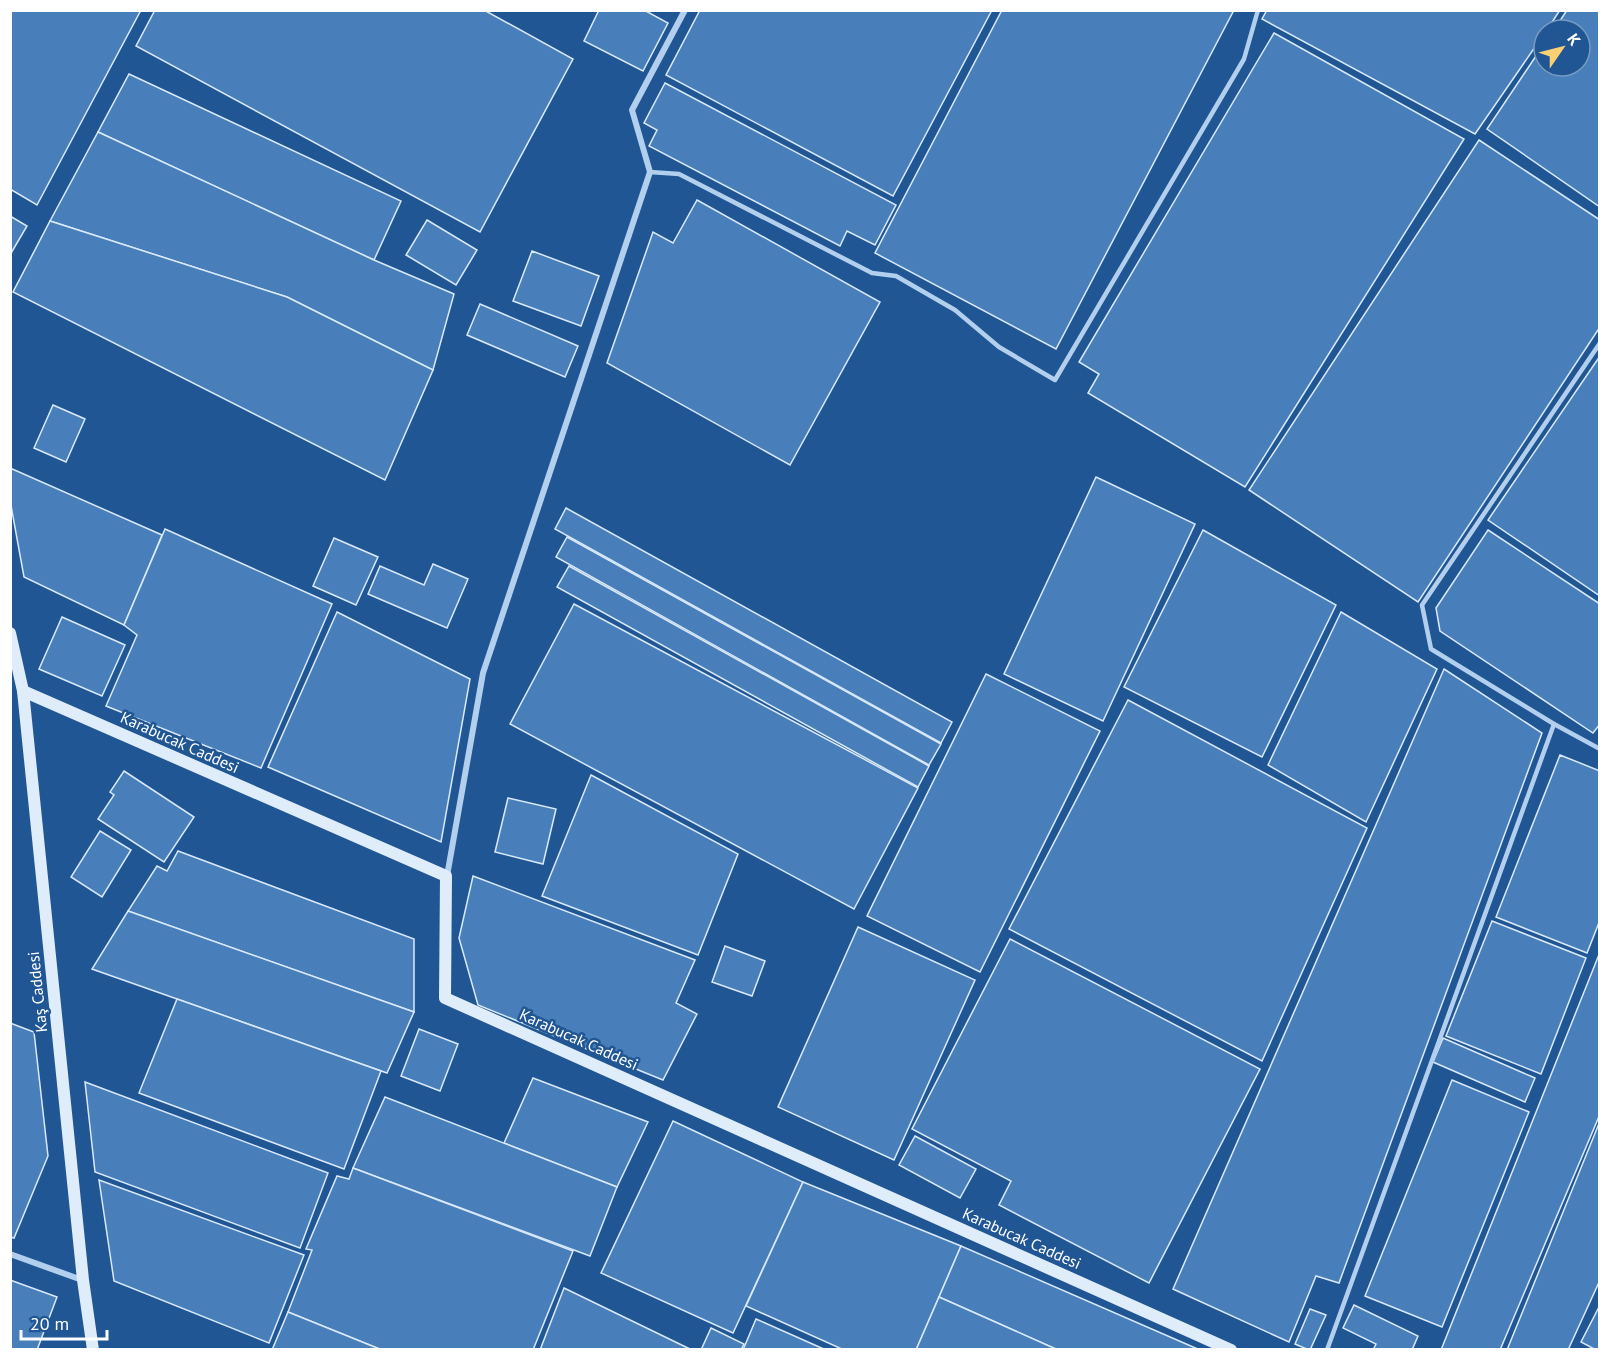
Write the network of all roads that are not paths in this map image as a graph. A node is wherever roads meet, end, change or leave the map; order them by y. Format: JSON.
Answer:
{"nodes":[{"id":1,"x":686,"y":10,"type":"edge"},
{"id":2,"x":1258,"y":10,"type":"edge"},
{"id":3,"x":650,"y":172,"type":"junction"},
{"id":4,"x":1599,"y":343,"type":"edge"},
{"id":5,"x":10,"y":633,"type":"edge"},
{"id":6,"x":23,"y":691,"type":"junction"},
{"id":7,"x":1554,"y":724,"type":"junction"},
{"id":8,"x":1599,"y":749,"type":"edge"},
{"id":9,"x":446,"y":876,"type":"junction"},
{"id":10,"x":10,"y":1254,"type":"edge"},
{"id":11,"x":83,"y":1280,"type":"junction"},
{"id":12,"x":93,"y":1350,"type":"edge"},
{"id":13,"x":1231,"y":1350,"type":"edge"},
{"id":14,"x":1327,"y":1350,"type":"edge"}],
"edges":[{"from":1,"to":3,"type":"street"},
{"from":2,"to":3,"type":"lane"},
{"from":3,"to":9,"type":"street"},
{"from":4,"to":7,"type":"lane"},
{"from":5,"to":6,"type":"street","name":"Kaş Caddesi"},
{"from":6,"to":9,"type":"street","name":"Karabucak Caddesi"},
{"from":6,"to":11,"type":"street","name":"Kaş Caddesi"},
{"from":7,"to":8,"type":"lane"},
{"from":7,"to":14,"type":"lane"},
{"from":9,"to":13,"type":"street","name":"Karabucak Caddesi"},
{"from":10,"to":11,"type":"street"},
{"from":11,"to":12,"type":"street","name":"Kaş Caddesi"}]}
